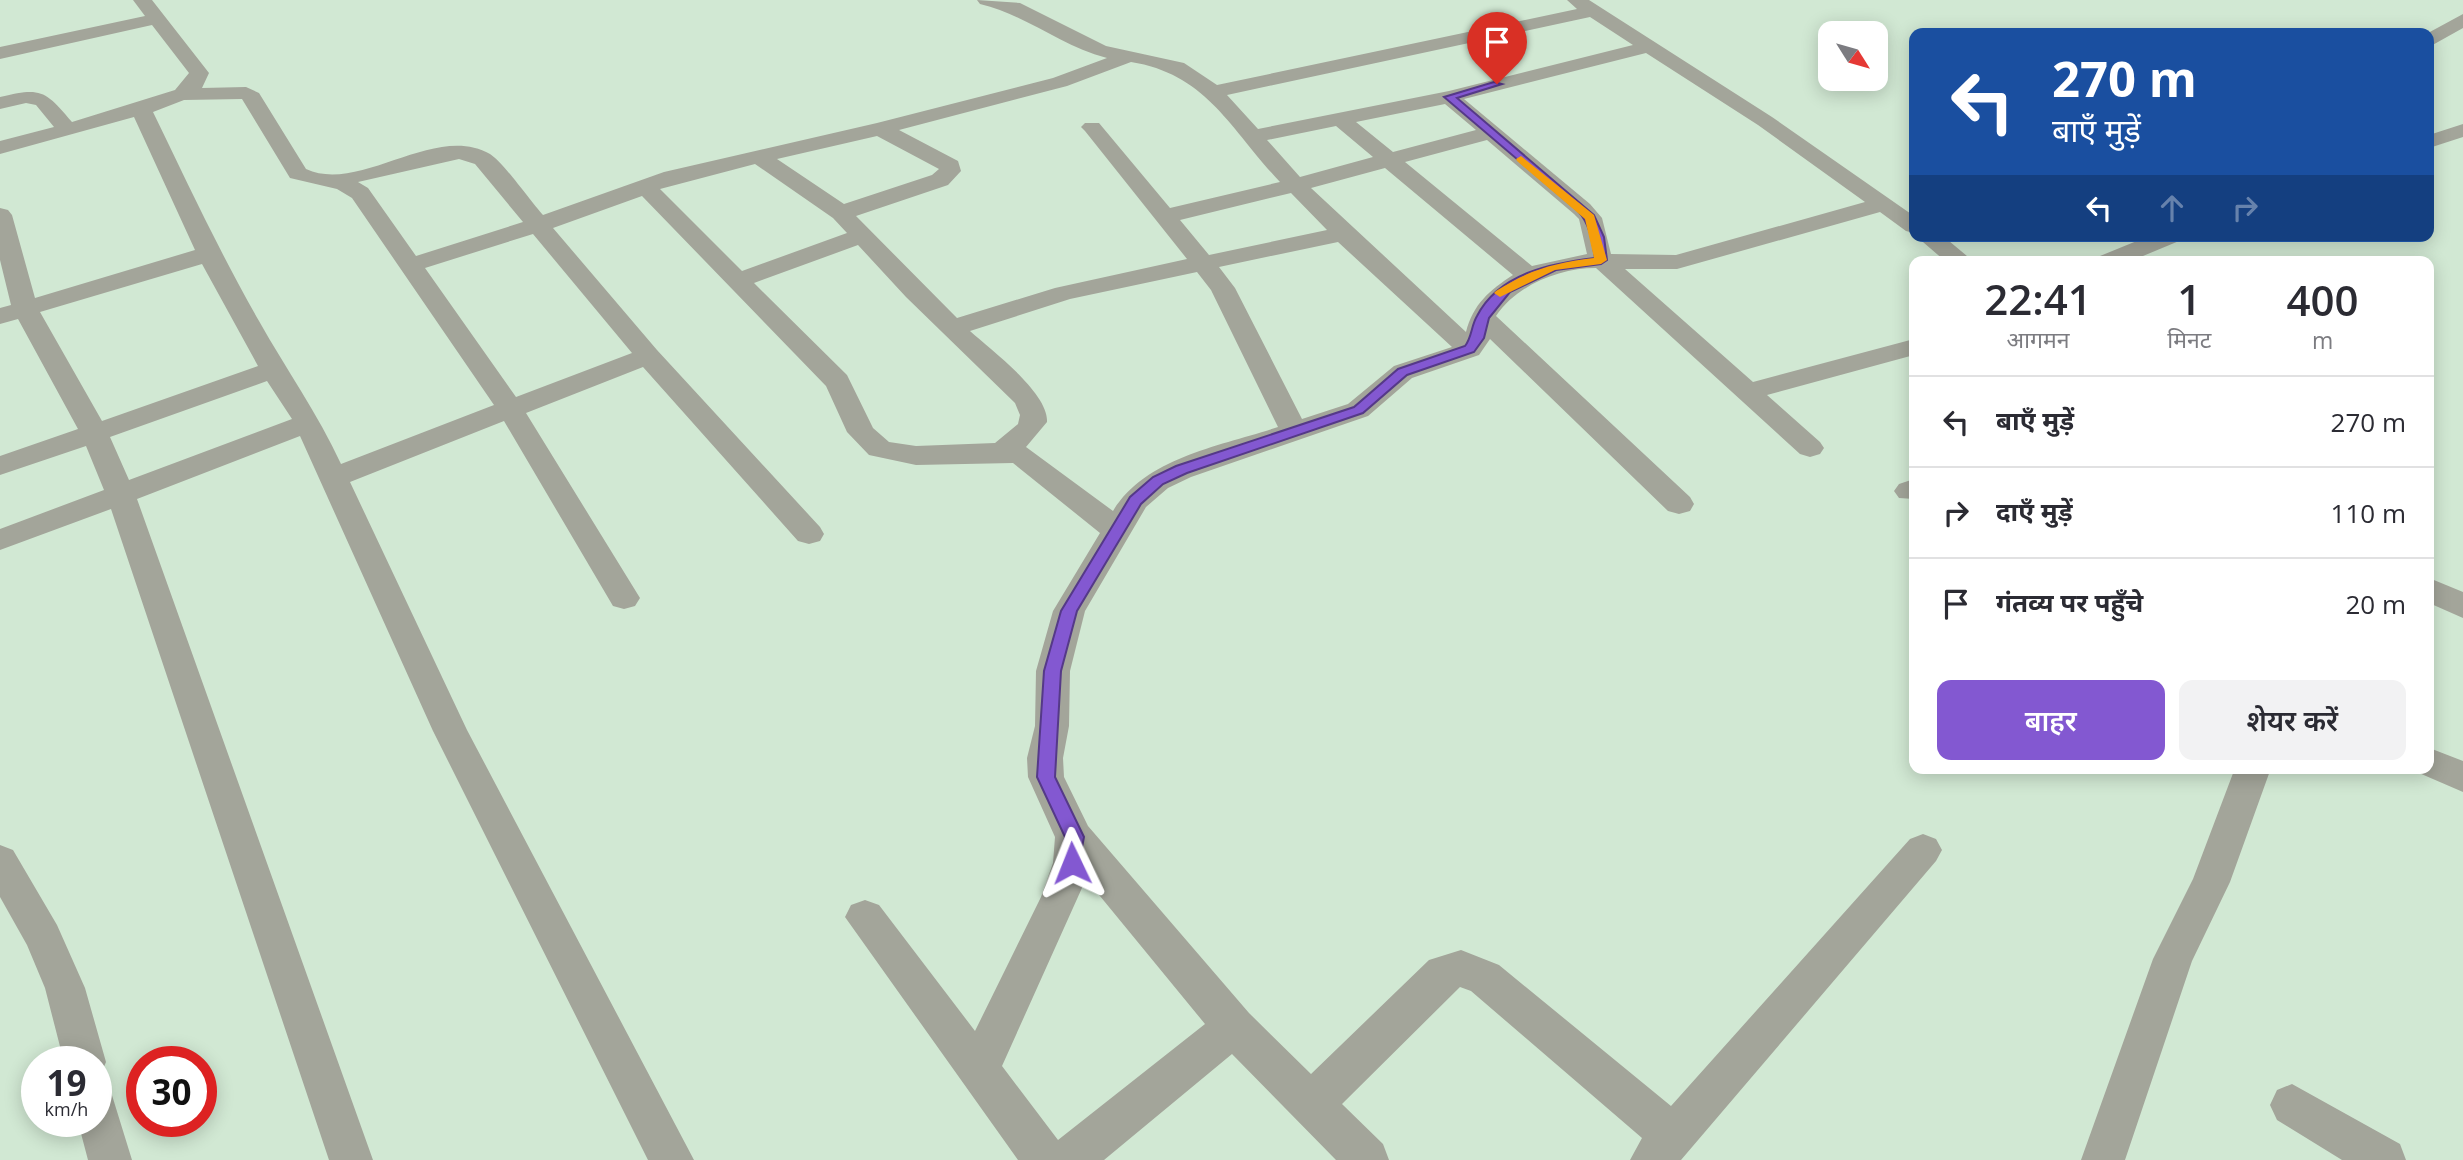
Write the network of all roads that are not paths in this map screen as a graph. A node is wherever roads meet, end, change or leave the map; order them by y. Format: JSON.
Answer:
{"nodes":[{"id":1,"x":142,"y":0,"type":"edge"},
{"id":2,"x":986,"y":0,"type":"edge"},
{"id":3,"x":1584,"y":5,"type":"edge"},
{"id":4,"x":159,"y":18,"type":"junction"},
{"id":5,"x":2463,"y":20,"type":"edge"},
{"id":6,"x":2434,"y":38,"type":"edge"},
{"id":7,"x":1649,"y":47,"type":"junction"},
{"id":8,"x":0,"y":53,"type":"edge"},
{"id":9,"x":1130,"y":56,"type":"junction"},
{"id":10,"x":1213,"y":92,"type":"junction"},
{"id":11,"x":182,"y":94,"type":"junction"},
{"id":12,"x":1449,"y":97,"type":"junction"},
{"id":13,"x":0,"y":103,"type":"edge"},
{"id":14,"x":141,"y":109,"type":"junction"},
{"id":15,"x":1340,"y":119,"type":"junction"},
{"id":16,"x":1092,"y":127,"type":"dead end"},
{"id":17,"x":880,"y":129,"type":"junction"},
{"id":18,"x":68,"y":130,"type":"junction"},
{"id":19,"x":2463,"y":130,"type":"edge"},
{"id":20,"x":1489,"y":133,"type":"junction"},
{"id":21,"x":1250,"y":137,"type":"junction"},
{"id":22,"x":2434,"y":140,"type":"edge"},
{"id":23,"x":0,"y":148,"type":"edge"},
{"id":24,"x":759,"y":157,"type":"junction"},
{"id":25,"x":1391,"y":160,"type":"junction"},
{"id":26,"x":335,"y":181,"type":"junction"},
{"id":27,"x":1296,"y":185,"type":"junction"},
{"id":28,"x":645,"y":186,"type":"junction"},
{"id":29,"x":1884,"y":204,"type":"junction"},
{"id":30,"x":841,"y":213,"type":"junction"},
{"id":31,"x":0,"y":215,"type":"edge"},
{"id":32,"x":1166,"y":216,"type":"junction"},
{"id":33,"x":1909,"y":222,"type":"edge"},
{"id":34,"x":538,"y":225,"type":"junction"},
{"id":35,"x":1345,"y":233,"type":"junction"},
{"id":36,"x":860,"y":236,"type":"junction"},
{"id":37,"x":1936,"y":242,"type":"edge"},
{"id":38,"x":2156,"y":242,"type":"edge"},
{"id":39,"x":209,"y":254,"type":"junction"},
{"id":40,"x":1954,"y":256,"type":"edge"},
{"id":41,"x":2121,"y":256,"type":"edge"},
{"id":42,"x":1601,"y":260,"type":"junction"},
{"id":43,"x":411,"y":265,"type":"junction"},
{"id":44,"x":1205,"y":265,"type":"junction"},
{"id":45,"x":1529,"y":276,"type":"junction"},
{"id":46,"x":739,"y":280,"type":"junction"},
{"id":47,"x":13,"y":313,"type":"edge"},
{"id":48,"x":1482,"y":317,"type":"junction"},
{"id":49,"x":951,"y":328,"type":"junction"},
{"id":50,"x":1909,"y":348,"type":"edge"},
{"id":51,"x":1469,"y":349,"type":"junction"},
{"id":52,"x":648,"y":356,"type":"junction"},
{"id":53,"x":273,"y":370,"type":"junction"},
{"id":54,"x":1747,"y":392,"type":"junction"},
{"id":55,"x":511,"y":410,"type":"junction"},
{"id":56,"x":308,"y":423,"type":"junction"},
{"id":57,"x":93,"y":432,"type":"junction"},
{"id":58,"x":1295,"y":433,"type":"junction"},
{"id":59,"x":1810,"y":448,"type":"dead end"},
{"id":60,"x":1004,"y":450,"type":"junction"},
{"id":61,"x":0,"y":466,"type":"edge"},
{"id":62,"x":334,"y":477,"type":"junction"},
{"id":63,"x":121,"y":496,"type":"junction"},
{"id":64,"x":1679,"y":505,"type":"dead end"},
{"id":65,"x":1117,"y":530,"type":"junction"},
{"id":66,"x":809,"y":534,"type":"dead end"},
{"id":67,"x":0,"y":540,"type":"edge"},
{"id":68,"x":2434,"y":592,"type":"edge"},
{"id":69,"x":624,"y":598,"type":"dead end"},
{"id":70,"x":2463,"y":606,"type":"edge"},
{"id":71,"x":2251,"y":774,"type":"edge"},
{"id":72,"x":1074,"y":837,"type":"junction"},
{"id":73,"x":1923,"y":849,"type":"dead end"},
{"id":74,"x":0,"y":861,"type":"edge"},
{"id":75,"x":865,"y":917,"type":"dead end"},
{"id":76,"x":1234,"y":1027,"type":"junction"},
{"id":77,"x":81,"y":1046,"type":"edge"},
{"id":78,"x":978,"y":1070,"type":"junction"},
{"id":79,"x":1312,"y":1104,"type":"junction"},
{"id":80,"x":2292,"y":1105,"type":"dead end"},
{"id":81,"x":104,"y":1137,"type":"edge"},
{"id":82,"x":1662,"y":1148,"type":"edge"},
{"id":83,"x":110,"y":1160,"type":"edge"},
{"id":84,"x":351,"y":1160,"type":"edge"},
{"id":85,"x":673,"y":1160,"type":"edge"},
{"id":86,"x":1045,"y":1160,"type":"edge"},
{"id":87,"x":1069,"y":1160,"type":"edge"},
{"id":88,"x":1367,"y":1160,"type":"edge"},
{"id":89,"x":2103,"y":1160,"type":"edge"},
{"id":90,"x":2384,"y":1160,"type":"edge"}],
"edges":[{"from":1,"to":4,"type":"street"},
{"from":2,"to":9,"type":"street"},
{"from":3,"to":7,"type":"street"},
{"from":3,"to":10,"type":"street"},
{"from":4,"to":8,"type":"street"},
{"from":4,"to":11,"type":"street"},
{"from":5,"to":6,"type":"street"},
{"from":7,"to":12,"type":"street"},
{"from":7,"to":29,"type":"street"},
{"from":9,"to":10,"type":"street"},
{"from":9,"to":17,"type":"street"},
{"from":10,"to":21,"type":"street"},
{"from":11,"to":14,"type":"street"},
{"from":11,"to":26,"type":"street"},
{"from":12,"to":15,"type":"street"},
{"from":12,"to":20,"type":"street"},
{"from":13,"to":18,"type":"street"},
{"from":14,"to":18,"type":"street"},
{"from":14,"to":39,"type":"street"},
{"from":15,"to":21,"type":"street"},
{"from":15,"to":25,"type":"street"},
{"from":16,"to":32,"type":"street"},
{"from":17,"to":24,"type":"street"},
{"from":17,"to":30,"type":"street"},
{"from":18,"to":23,"type":"street"},
{"from":19,"to":22,"type":"street"},
{"from":20,"to":25,"type":"street"},
{"from":20,"to":42,"type":"street"},
{"from":21,"to":27,"type":"street"},
{"from":24,"to":28,"type":"street"},
{"from":24,"to":30,"type":"street"},
{"from":25,"to":27,"type":"street"},
{"from":25,"to":45,"type":"street"},
{"from":26,"to":34,"type":"street"},
{"from":26,"to":43,"type":"street"},
{"from":27,"to":32,"type":"street"},
{"from":27,"to":35,"type":"street"},
{"from":28,"to":34,"type":"street"},
{"from":28,"to":46,"type":"street"},
{"from":29,"to":33,"type":"street"},
{"from":29,"to":42,"type":"street"},
{"from":30,"to":36,"type":"street"},
{"from":31,"to":47,"type":"street"},
{"from":32,"to":44,"type":"street"},
{"from":34,"to":43,"type":"street"},
{"from":34,"to":52,"type":"street"},
{"from":35,"to":44,"type":"street"},
{"from":35,"to":51,"type":"street"},
{"from":36,"to":46,"type":"street"},
{"from":36,"to":49,"type":"street"},
{"from":37,"to":40,"type":"street"},
{"from":38,"to":41,"type":"street"},
{"from":39,"to":47,"type":"street"},
{"from":39,"to":53,"type":"street"},
{"from":42,"to":45,"type":"street"},
{"from":42,"to":54,"type":"street"},
{"from":43,"to":55,"type":"street"},
{"from":44,"to":49,"type":"street"},
{"from":44,"to":58,"type":"street"},
{"from":45,"to":48,"type":"street"},
{"from":46,"to":60,"type":"street"},
{"from":47,"to":57,"type":"street"},
{"from":48,"to":51,"type":"street"},
{"from":48,"to":64,"type":"street"},
{"from":49,"to":60,"type":"street"},
{"from":50,"to":54,"type":"street"},
{"from":51,"to":58,"type":"street"},
{"from":52,"to":55,"type":"street"},
{"from":52,"to":66,"type":"street"},
{"from":53,"to":56,"type":"street"},
{"from":53,"to":57,"type":"street"},
{"from":54,"to":59,"type":"street"},
{"from":55,"to":62,"type":"street"},
{"from":55,"to":69,"type":"street"},
{"from":56,"to":62,"type":"street"},
{"from":56,"to":63,"type":"street"},
{"from":57,"to":61,"type":"street"},
{"from":57,"to":63,"type":"street"},
{"from":58,"to":65,"type":"street"},
{"from":60,"to":65,"type":"street"},
{"from":62,"to":85,"type":"street"},
{"from":63,"to":67,"type":"street"},
{"from":63,"to":84,"type":"street"},
{"from":65,"to":72,"type":"street"},
{"from":68,"to":70,"type":"street"},
{"from":71,"to":89,"type":"street"},
{"from":72,"to":76,"type":"street"},
{"from":72,"to":78,"type":"street"},
{"from":73,"to":82,"type":"street"},
{"from":74,"to":77,"type":"street"},
{"from":75,"to":78,"type":"street"},
{"from":76,"to":79,"type":"street"},
{"from":76,"to":87,"type":"street"},
{"from":78,"to":86,"type":"street"},
{"from":79,"to":82,"type":"street"},
{"from":79,"to":88,"type":"street"},
{"from":80,"to":90,"type":"street"},
{"from":81,"to":83,"type":"street"}]}
